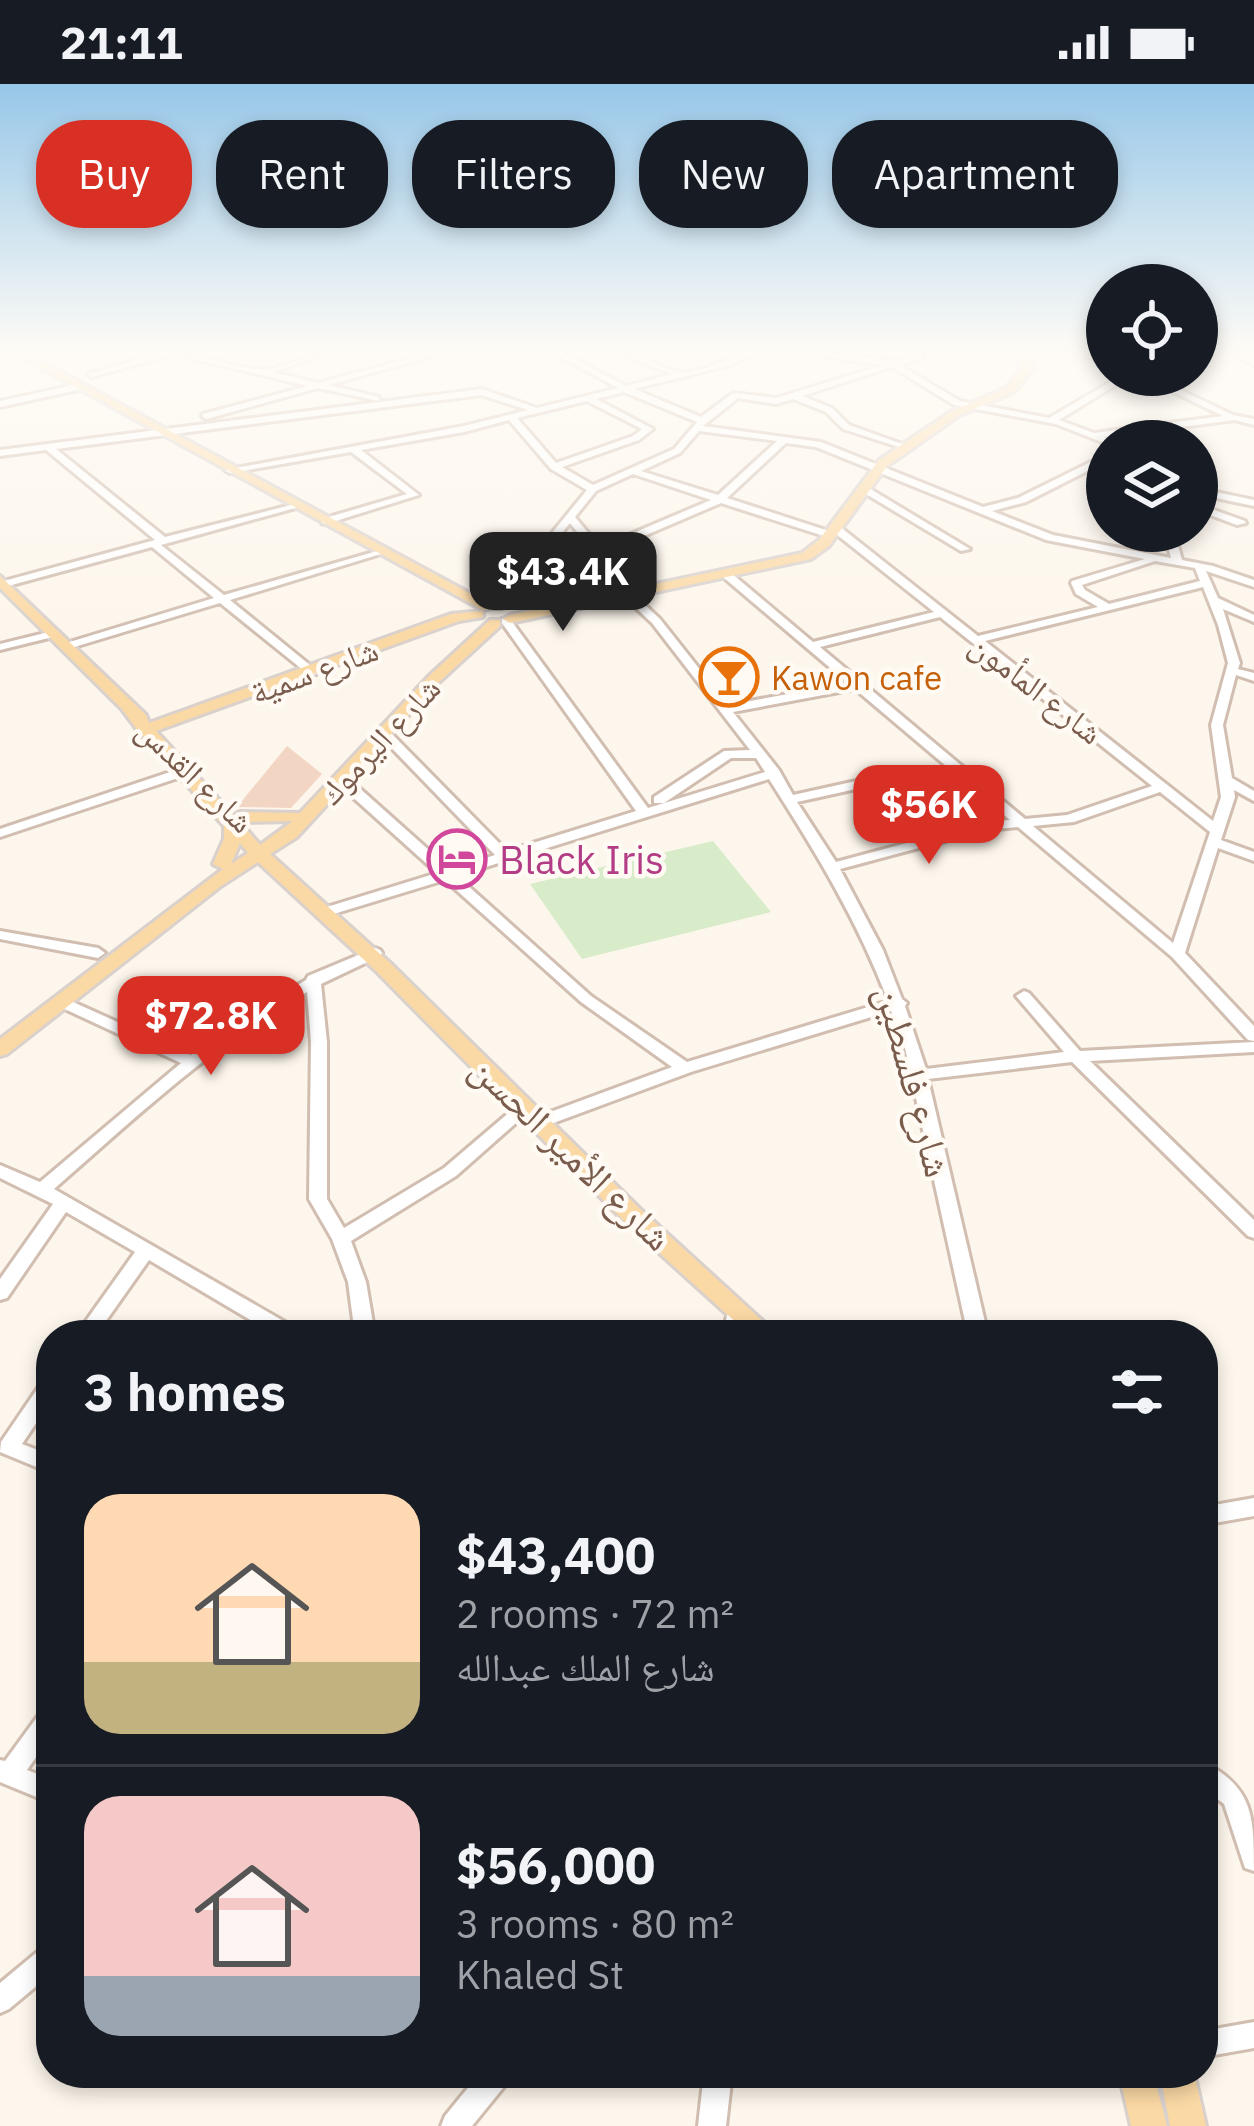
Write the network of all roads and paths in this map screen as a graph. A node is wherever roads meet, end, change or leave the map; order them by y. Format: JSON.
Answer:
{"nodes":[{"id":1,"x":38,"y":447,"type":"edge"},
{"id":2,"x":48,"y":447,"type":"edge"},
{"id":3,"x":190,"y":447,"type":"edge"},
{"id":4,"x":363,"y":447,"type":"edge"},
{"id":5,"x":537,"y":447,"type":"edge"},
{"id":6,"x":608,"y":447,"type":"edge"},
{"id":7,"x":680,"y":447,"type":"edge"},
{"id":8,"x":776,"y":447,"type":"edge"},
{"id":9,"x":824,"y":447,"type":"edge"},
{"id":10,"x":905,"y":448,"type":"edge"},
{"id":11,"x":355,"y":449,"type":"junction"},
{"id":12,"x":0,"y":453,"type":"edge"},
{"id":13,"x":554,"y":467,"type":"junction"},
{"id":14,"x":879,"y":467,"type":"junction"},
{"id":15,"x":1086,"y":468,"type":"edge"},
{"id":16,"x":230,"y":470,"type":"junction"},
{"id":17,"x":634,"y":472,"type":"junction"},
{"id":18,"x":593,"y":489,"type":"junction"},
{"id":19,"x":863,"y":489,"type":"junction"},
{"id":20,"x":1218,"y":495,"type":"edge"},
{"id":21,"x":719,"y":500,"type":"junction"},
{"id":22,"x":1254,"y":503,"type":"edge"},
{"id":23,"x":295,"y":505,"type":"junction"},
{"id":24,"x":982,"y":510,"type":"junction"},
{"id":25,"x":1218,"y":515,"type":"edge"},
{"id":26,"x":573,"y":520,"type":"junction"},
{"id":27,"x":326,"y":521,"type":"junction"},
{"id":28,"x":1240,"y":523,"type":"dead end"},
{"id":29,"x":830,"y":535,"type":"junction"},
{"id":30,"x":158,"y":542,"type":"junction"},
{"id":31,"x":857,"y":545,"type":"junction"},
{"id":32,"x":547,"y":549,"type":"junction"},
{"id":33,"x":965,"y":549,"type":"dead end"},
{"id":34,"x":597,"y":550,"type":"junction"},
{"id":35,"x":380,"y":551,"type":"junction"},
{"id":36,"x":1174,"y":552,"type":"edge"},
{"id":37,"x":1156,"y":559,"type":"junction"},
{"id":38,"x":1177,"y":562,"type":"junction"},
{"id":39,"x":1199,"y":566,"type":"junction"},
{"id":40,"x":727,"y":574,"type":"junction"},
{"id":41,"x":2,"y":582,"type":"edge"},
{"id":42,"x":1206,"y":583,"type":"junction"},
{"id":43,"x":1254,"y":584,"type":"edge"},
{"id":44,"x":634,"y":595,"type":"junction"},
{"id":45,"x":1213,"y":599,"type":"junction"},
{"id":46,"x":220,"y":602,"type":"junction"},
{"id":47,"x":1107,"y":608,"type":"junction"},
{"id":48,"x":942,"y":613,"type":"junction"},
{"id":49,"x":493,"y":616,"type":"junction"},
{"id":50,"x":1254,"y":619,"type":"edge"},
{"id":51,"x":52,"y":634,"type":"junction"},
{"id":52,"x":977,"y":640,"type":"junction"},
{"id":53,"x":0,"y":646,"type":"edge"},
{"id":54,"x":67,"y":646,"type":"junction"},
{"id":55,"x":811,"y":646,"type":"junction"},
{"id":56,"x":1234,"y":671,"type":"junction"},
{"id":57,"x":312,"y":672,"type":"junction"},
{"id":58,"x":1254,"y":677,"type":"edge"},
{"id":59,"x":855,"y":685,"type":"junction"},
{"id":60,"x":729,"y":709,"type":"junction"},
{"id":61,"x":146,"y":729,"type":"junction"},
{"id":62,"x":384,"y":733,"type":"junction"},
{"id":63,"x":760,"y":754,"type":"junction"},
{"id":64,"x":773,"y":773,"type":"junction"},
{"id":65,"x":897,"y":776,"type":"dead end"},
{"id":66,"x":192,"y":777,"type":"junction"},
{"id":67,"x":342,"y":780,"type":"junction"},
{"id":68,"x":1225,"y":780,"type":"junction"},
{"id":69,"x":1162,"y":787,"type":"junction"},
{"id":70,"x":1254,"y":796,"type":"edge"},
{"id":71,"x":790,"y":800,"type":"junction"},
{"id":72,"x":643,"y":811,"type":"junction"},
{"id":73,"x":237,"y":821,"type":"junction"},
{"id":74,"x":1018,"y":821,"type":"junction"},
{"id":75,"x":292,"y":825,"type":"junction"},
{"id":76,"x":0,"y":833,"type":"edge"},
{"id":77,"x":1216,"y":837,"type":"junction"},
{"id":78,"x":261,"y":847,"type":"junction"},
{"id":79,"x":504,"y":856,"type":"junction"},
{"id":80,"x":1254,"y":857,"type":"edge"},
{"id":81,"x":832,"y":867,"type":"junction"},
{"id":82,"x":225,"y":869,"type":"junction"},
{"id":83,"x":284,"y":870,"type":"junction"},
{"id":84,"x":450,"y":873,"type":"junction"},
{"id":85,"x":328,"y":912,"type":"junction"},
{"id":86,"x":0,"y":934,"type":"edge"},
{"id":87,"x":98,"y":953,"type":"junction"},
{"id":88,"x":1177,"y":954,"type":"junction"},
{"id":89,"x":375,"y":958,"type":"junction"},
{"id":90,"x":313,"y":979,"type":"junction"},
{"id":91,"x":1024,"y":996,"type":"dead end"},
{"id":92,"x":59,"y":1000,"type":"junction"},
{"id":93,"x":899,"y":1003,"type":"junction"},
{"id":94,"x":1251,"y":1029,"type":"edge"},
{"id":95,"x":0,"y":1030,"type":"edge"},
{"id":96,"x":1254,"y":1047,"type":"edge"},
{"id":97,"x":0,"y":1049,"type":"edge"},
{"id":98,"x":1076,"y":1056,"type":"junction"},
{"id":99,"x":190,"y":1061,"type":"junction"},
{"id":100,"x":686,"y":1068,"type":"junction"},
{"id":101,"x":920,"y":1075,"type":"junction"},
{"id":102,"x":533,"y":1115,"type":"junction"},
{"id":103,"x":0,"y":1171,"type":"edge"},
{"id":104,"x":42,"y":1190,"type":"junction"},
{"id":105,"x":63,"y":1203,"type":"junction"},
{"id":106,"x":1254,"y":1231,"type":"edge"},
{"id":107,"x":341,"y":1238,"type":"junction"},
{"id":108,"x":146,"y":1250,"type":"junction"},
{"id":109,"x":0,"y":1294,"type":"edge"},
{"id":110,"x":737,"y":1310,"type":"junction"},
{"id":111,"x":97,"y":1320,"type":"edge"},
{"id":112,"x":266,"y":1320,"type":"edge"},
{"id":113,"x":363,"y":1320,"type":"edge"},
{"id":114,"x":735,"y":1320,"type":"edge"},
{"id":115,"x":749,"y":1320,"type":"edge"},
{"id":116,"x":975,"y":1320,"type":"edge"},
{"id":117,"x":36,"y":1407,"type":"edge"},
{"id":118,"x":4,"y":1453,"type":"edge"},
{"id":119,"x":36,"y":1460,"type":"edge"},
{"id":120,"x":1254,"y":1507,"type":"edge"},
{"id":121,"x":1218,"y":1511,"type":"edge"},
{"id":122,"x":36,"y":1735,"type":"edge"},
{"id":123,"x":5,"y":1772,"type":"edge"},
{"id":124,"x":36,"y":1785,"type":"edge"},
{"id":125,"x":1218,"y":1785,"type":"edge"},
{"id":126,"x":1254,"y":1859,"type":"edge"},
{"id":127,"x":36,"y":1970,"type":"edge"},
{"id":128,"x":0,"y":2000,"type":"edge"},
{"id":129,"x":1254,"y":2035,"type":"edge"},
{"id":130,"x":1218,"y":2041,"type":"edge"},
{"id":131,"x":485,"y":2088,"type":"edge"},
{"id":132,"x":716,"y":2088,"type":"edge"},
{"id":133,"x":1140,"y":2088,"type":"edge"},
{"id":134,"x":1180,"y":2088,"type":"edge"},
{"id":135,"x":455,"y":2126,"type":"edge"},
{"id":136,"x":712,"y":2126,"type":"edge"},
{"id":137,"x":1149,"y":2126,"type":"edge"},
{"id":138,"x":1189,"y":2126,"type":"edge"}],
"edges":[{"from":1,"to":12,"type":"street"},
{"from":2,"to":30,"type":"street"},
{"from":3,"to":16,"type":"main road"},
{"from":4,"to":11,"type":"street"},
{"from":5,"to":13,"type":"street"},
{"from":6,"to":13,"type":"street"},
{"from":7,"to":17,"type":"street"},
{"from":8,"to":21,"type":"street"},
{"from":9,"to":14,"type":"street"},
{"from":10,"to":14,"type":"main road"},
{"from":11,"to":16,"type":"street"},
{"from":11,"to":27,"type":"street"},
{"from":13,"to":18,"type":"street"},
{"from":14,"to":19,"type":"main road"},
{"from":14,"to":24,"type":"street"},
{"from":15,"to":24,"type":"street"},
{"from":16,"to":23,"type":"main road"},
{"from":17,"to":18,"type":"street"},
{"from":17,"to":21,"type":"street"},
{"from":18,"to":26,"type":"street"},
{"from":19,"to":29,"type":"main road"},
{"from":19,"to":33,"type":"street"},
{"from":20,"to":22,"type":"street"},
{"from":21,"to":29,"type":"street"},
{"from":21,"to":34,"type":"street"},
{"from":23,"to":27,"type":"main road"},
{"from":23,"to":30,"type":"street"},
{"from":24,"to":37,"type":"street"},
{"from":25,"to":28,"type":"street"},
{"from":26,"to":32,"type":"street"},
{"from":26,"to":34,"type":"street","name":"شارع فلسطين"},
{"from":27,"to":35,"type":"main road"},
{"from":29,"to":31,"type":"street"},
{"from":29,"to":31,"type":"street","name":"شارع المأمون"},
{"from":29,"to":40,"type":"main road","name":"شارع سمية"},
{"from":30,"to":41,"type":"street"},
{"from":30,"to":46,"type":"street"},
{"from":31,"to":48,"type":"street","name":"شارع المأمون"},
{"from":32,"to":34,"type":"street"},
{"from":32,"to":49,"type":"street"},
{"from":34,"to":44,"type":"street","name":"شارع فلسطين"},
{"from":35,"to":46,"type":"street"},
{"from":35,"to":49,"type":"main road"},
{"from":36,"to":38,"type":"street"},
{"from":37,"to":38,"type":"street"},
{"from":37,"to":47,"type":"street"},
{"from":38,"to":39,"type":"street"},
{"from":39,"to":42,"type":"street"},
{"from":39,"to":43,"type":"street"},
{"from":40,"to":44,"type":"main road","name":"شارع سمية"},
{"from":40,"to":55,"type":"street"},
{"from":41,"to":51,"type":"main road","name":"شارع القدس"},
{"from":42,"to":45,"type":"street"},
{"from":42,"to":47,"type":"street"},
{"from":44,"to":49,"type":"main road","name":"شارع سمية"},
{"from":44,"to":60,"type":"street","name":"شارع فلسطين"},
{"from":45,"to":50,"type":"street"},
{"from":45,"to":56,"type":"street"},
{"from":46,"to":54,"type":"street"},
{"from":46,"to":57,"type":"street"},
{"from":47,"to":52,"type":"street"},
{"from":48,"to":52,"type":"street","name":"شارع المأمون"},
{"from":48,"to":55,"type":"street"},
{"from":49,"to":57,"type":"main road","name":"شارع سمية"},
{"from":49,"to":62,"type":"main road","name":"شارع اليرموك"},
{"from":49,"to":72,"type":"street"},
{"from":49,"to":75,"type":"main road","name":"شارع اليرموك"},
{"from":51,"to":53,"type":"street"},
{"from":51,"to":54,"type":"main road","name":"شارع القدس"},
{"from":52,"to":69,"type":"street","name":"شارع المأمون"},
{"from":54,"to":61,"type":"main road","name":"شارع القدس"},
{"from":55,"to":59,"type":"street"},
{"from":56,"to":58,"type":"street"},
{"from":56,"to":68,"type":"street"},
{"from":57,"to":61,"type":"main road","name":"شارع سمية"},
{"from":59,"to":60,"type":"street"},
{"from":59,"to":74,"type":"street"},
{"from":60,"to":63,"type":"street","name":"شارع فلسطين"},
{"from":61,"to":66,"type":"main road","name":"شارع القدس"},
{"from":62,"to":67,"type":"main road","name":"شارع اليرموك"},
{"from":62,"to":79,"type":"street"},
{"from":63,"to":64,"type":"street","name":"شارع فلسطين"},
{"from":63,"to":72,"type":"street"},
{"from":64,"to":71,"type":"street","name":"شارع فلسطين"},
{"from":64,"to":72,"type":"street"},
{"from":65,"to":71,"type":"street"},
{"from":66,"to":73,"type":"main road","name":"شارع القدس"},
{"from":66,"to":76,"type":"street"},
{"from":67,"to":75,"type":"main road","name":"شارع اليرموك"},
{"from":67,"to":84,"type":"street"},
{"from":68,"to":70,"type":"street"},
{"from":68,"to":77,"type":"street"},
{"from":69,"to":74,"type":"street"},
{"from":69,"to":77,"type":"street","name":"شارع المأمون"},
{"from":71,"to":81,"type":"street","name":"شارع فلسطين"},
{"from":72,"to":79,"type":"street"},
{"from":73,"to":75,"type":"main road"},
{"from":73,"to":78,"type":"main road","name":"شارع القدس"},
{"from":73,"to":82,"type":"main road"},
{"from":74,"to":81,"type":"street"},
{"from":74,"to":88,"type":"street"},
{"from":75,"to":78,"type":"main road","name":"شارع اليرموك"},
{"from":75,"to":83,"type":"main road"},
{"from":77,"to":80,"type":"street","name":"شارع المأمون"},
{"from":77,"to":88,"type":"street"},
{"from":78,"to":82,"type":"main road","name":"شارع اليرموك"},
{"from":78,"to":83,"type":"main road","name":"شارع الأمير الحسن"},
{"from":79,"to":84,"type":"street"},
{"from":81,"to":93,"type":"street","name":"شارع فلسطين"},
{"from":82,"to":83,"type":"main road"},
{"from":82,"to":87,"type":"main road"},
{"from":82,"to":92,"type":"main road"},
{"from":83,"to":85,"type":"main road","name":"شارع الأمير الحسن"},
{"from":84,"to":85,"type":"street"},
{"from":84,"to":100,"type":"street"},
{"from":85,"to":89,"type":"main road","name":"شارع الأمير الحسن"},
{"from":86,"to":87,"type":"street"},
{"from":87,"to":95,"type":"main road"},
{"from":88,"to":94,"type":"street"},
{"from":89,"to":90,"type":"street"},
{"from":89,"to":102,"type":"main road","name":"شارع الأمير الحسن"},
{"from":90,"to":99,"type":"street"},
{"from":90,"to":107,"type":"street"},
{"from":91,"to":98,"type":"street"},
{"from":92,"to":97,"type":"main road"},
{"from":92,"to":99,"type":"street"},
{"from":93,"to":100,"type":"street"},
{"from":93,"to":101,"type":"street","name":"شارع فلسطين"},
{"from":96,"to":98,"type":"street"},
{"from":98,"to":101,"type":"street"},
{"from":98,"to":106,"type":"street"},
{"from":99,"to":104,"type":"street"},
{"from":100,"to":102,"type":"street"},
{"from":101,"to":116,"type":"street","name":"شارع فلسطين"},
{"from":102,"to":107,"type":"street"},
{"from":102,"to":110,"type":"main road","name":"شارع الأمير الحسن"},
{"from":103,"to":104,"type":"street"},
{"from":104,"to":105,"type":"street"},
{"from":105,"to":108,"type":"street"},
{"from":105,"to":109,"type":"street"},
{"from":107,"to":113,"type":"street"},
{"from":108,"to":111,"type":"street"},
{"from":108,"to":112,"type":"street"},
{"from":110,"to":114,"type":"street"},
{"from":110,"to":115,"type":"main road","name":"شارع الأمير الحسن"},
{"from":117,"to":118,"type":"street"},
{"from":118,"to":119,"type":"street"},
{"from":120,"to":121,"type":"street"},
{"from":122,"to":123,"type":"street"},
{"from":123,"to":124,"type":"street"},
{"from":125,"to":126,"type":"street"},
{"from":127,"to":128,"type":"street"},
{"from":129,"to":130,"type":"street"},
{"from":131,"to":135,"type":"street"},
{"from":132,"to":136,"type":"street"},
{"from":133,"to":137,"type":"main road"},
{"from":134,"to":138,"type":"main road"}]}
